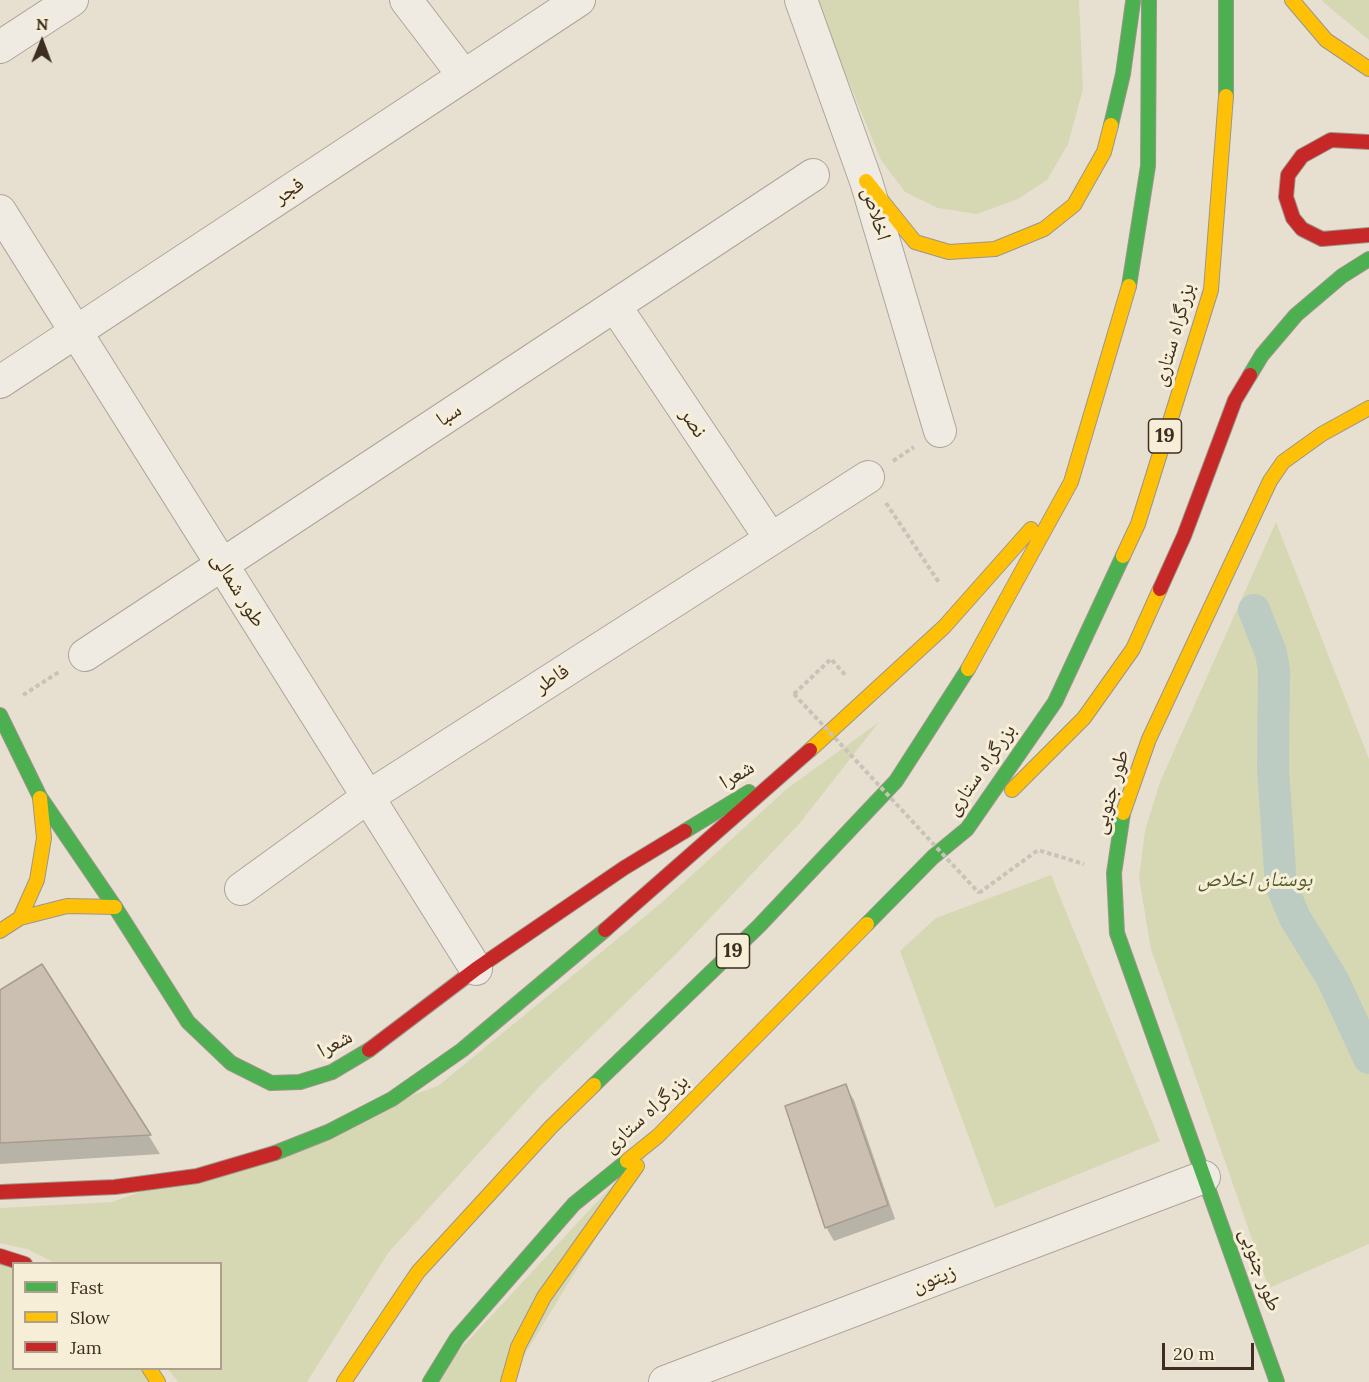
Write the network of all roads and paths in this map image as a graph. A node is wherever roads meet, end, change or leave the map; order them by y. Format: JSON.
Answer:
{"nodes":[{"id":1,"x":72,"y":0,"type":"edge"},
{"id":2,"x":406,"y":0,"type":"edge"},
{"id":3,"x":579,"y":0,"type":"edge"},
{"id":4,"x":801,"y":0,"type":"edge"},
{"id":5,"x":1133,"y":0,"type":"edge"},
{"id":6,"x":1149,"y":0,"type":"edge"},
{"id":7,"x":1226,"y":0,"type":"edge"},
{"id":8,"x":1292,"y":0,"type":"edge"},
{"id":9,"x":0,"y":47,"type":"edge"},
{"id":10,"x":1369,"y":69,"type":"edge"},
{"id":11,"x":464,"y":76,"type":"junction"},
{"id":12,"x":1369,"y":142,"type":"edge"},
{"id":13,"x":813,"y":175,"type":"dead end"},
{"id":14,"x":866,"y":181,"type":"junction"},
{"id":15,"x":0,"y":211,"type":"edge"},
{"id":16,"x":1369,"y":235,"type":"edge"},
{"id":17,"x":1369,"y":260,"type":"edge"},
{"id":18,"x":615,"y":306,"type":"junction"},
{"id":19,"x":76,"y":332,"type":"junction"},
{"id":20,"x":0,"y":382,"type":"edge"},
{"id":21,"x":1369,"y":408,"type":"edge"},
{"id":22,"x":940,"y":431,"type":"joint"},
{"id":23,"x":868,"y":477,"type":"junction"},
{"id":24,"x":1071,"y":483,"type":"junction"},
{"id":25,"x":771,"y":539,"type":"junction"},
{"id":26,"x":222,"y":565,"type":"junction"},
{"id":27,"x":944,"y":591,"type":"dead end"},
{"id":28,"x":86,"y":655,"type":"joint"},
{"id":29,"x":854,"y":684,"type":"dead end"},
{"id":30,"x":19,"y":697,"type":"dead end"},
{"id":31,"x":0,"y":715,"type":"edge"},
{"id":32,"x":797,"y":763,"type":"junction"},
{"id":33,"x":40,"y":797,"type":"junction"},
{"id":34,"x":368,"y":797,"type":"junction"},
{"id":35,"x":968,"y":829,"type":"junction"},
{"id":36,"x":1114,"y":873,"type":"junction"},
{"id":37,"x":241,"y":889,"type":"dead end"},
{"id":38,"x":115,"y":907,"type":"junction"},
{"id":39,"x":20,"y":918,"type":"junction"},
{"id":40,"x":0,"y":931,"type":"edge"},
{"id":41,"x":476,"y":969,"type":"junction"},
{"id":42,"x":658,"y":1136,"type":"junction"},
{"id":43,"x":1204,"y":1177,"type":"junction"},
{"id":44,"x":0,"y":1192,"type":"edge"},
{"id":45,"x":0,"y":1256,"type":"edge"},
{"id":46,"x":21,"y":1262,"type":"edge"},
{"id":47,"x":344,"y":1382,"type":"edge"},
{"id":48,"x":430,"y":1382,"type":"edge"},
{"id":49,"x":508,"y":1382,"type":"edge"},
{"id":50,"x":665,"y":1382,"type":"edge"},
{"id":51,"x":1277,"y":1382,"type":"edge"}],
"edges":[{"from":1,"to":9,"type":"street"},
{"from":2,"to":11,"type":"street"},
{"from":3,"to":11,"type":"street","name":"فجر"},
{"from":4,"to":14,"type":"street","name":"اخلاص"},
{"from":5,"to":14,"type":"main road"},
{"from":6,"to":24,"type":"main road","number":"19"},
{"from":7,"to":35,"type":"main road","name":"بزرگراه ستاری","number":"19"},
{"from":8,"to":10,"type":"main road"},
{"from":11,"to":19,"type":"street","name":"فجر"},
{"from":12,"to":16,"type":"main road"},
{"from":13,"to":18,"type":"street","name":"سبا"},
{"from":14,"to":22,"type":"street","name":"اخلاص"},
{"from":15,"to":19,"type":"street","name":"طور شمالی"},
{"from":17,"to":35,"type":"main road"},
{"from":18,"to":25,"type":"street","name":"نصر"},
{"from":18,"to":26,"type":"street","name":"سبا"},
{"from":19,"to":20,"type":"street","name":"فجر"},
{"from":19,"to":26,"type":"street","name":"طور شمالی"},
{"from":21,"to":36,"type":"main road","name":"طور جنوبی"},
{"from":22,"to":23,"type":"path"},
{"from":23,"to":25,"type":"street","name":"فاطر"},
{"from":23,"to":27,"type":"path"},
{"from":24,"to":32,"type":"main road"},
{"from":24,"to":47,"type":"main road","number":"19"},
{"from":25,"to":34,"type":"street","name":"فاطر"},
{"from":26,"to":28,"type":"street","name":"سبا"},
{"from":26,"to":34,"type":"street","name":"طور شمالی"},
{"from":28,"to":30,"type":"path"},
{"from":29,"to":36,"type":"path","bridge":true},
{"from":31,"to":33,"type":"main road","name":"شعرا"},
{"from":32,"to":41,"type":"main road","name":"شعرا"},
{"from":32,"to":44,"type":"main road"},
{"from":33,"to":38,"type":"main road","name":"شعرا"},
{"from":33,"to":39,"type":"main road"},
{"from":34,"to":37,"type":"street","name":"فاطر"},
{"from":34,"to":41,"type":"street","name":"طور شمالی"},
{"from":35,"to":42,"type":"main road","name":"بزرگراه ستاری","number":"19"},
{"from":36,"to":43,"type":"main road","name":"طور جنوبی"},
{"from":38,"to":39,"type":"main road"},
{"from":38,"to":41,"type":"main road","name":"شعرا"},
{"from":39,"to":40,"type":"main road"},
{"from":42,"to":48,"type":"main road","name":"بزرگراه ستاری","number":"19"},
{"from":42,"to":49,"type":"main road"},
{"from":43,"to":50,"type":"street","name":"زیتون"},
{"from":43,"to":51,"type":"main road","name":"طور جنوبی"},
{"from":45,"to":46,"type":"main road"}]}
